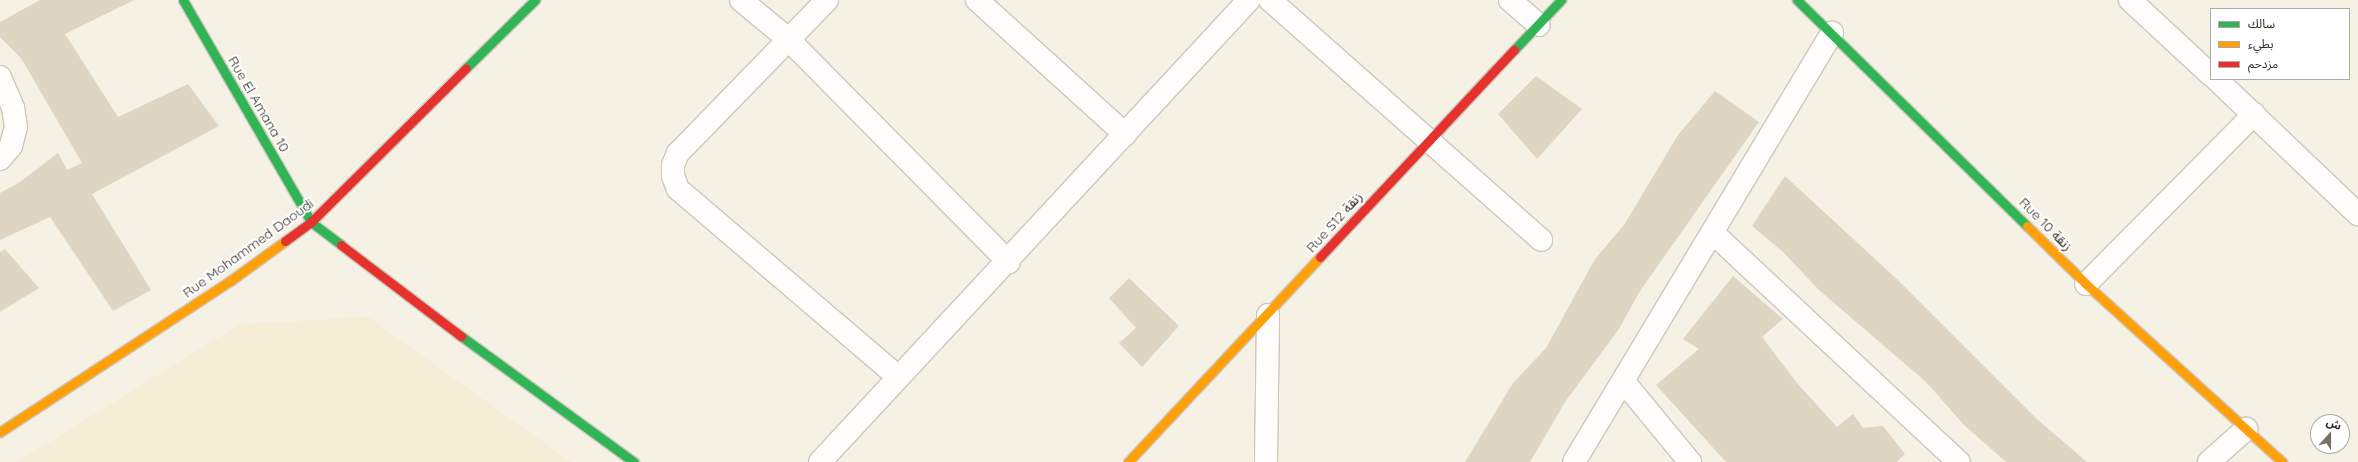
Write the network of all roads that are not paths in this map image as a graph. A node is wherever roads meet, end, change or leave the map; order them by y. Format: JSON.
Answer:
{"nodes":[{"id":1,"x":182,"y":0,"type":"edge"},
{"id":2,"x":535,"y":0,"type":"edge"},
{"id":3,"x":741,"y":0,"type":"edge"},
{"id":4,"x":827,"y":0,"type":"edge"},
{"id":5,"x":977,"y":0,"type":"edge"},
{"id":6,"x":1249,"y":0,"type":"edge"},
{"id":7,"x":1270,"y":0,"type":"edge"},
{"id":8,"x":1510,"y":0,"type":"edge"},
{"id":9,"x":1561,"y":0,"type":"edge"},
{"id":10,"x":1797,"y":0,"type":"edge"},
{"id":11,"x":2130,"y":0,"type":"edge"},
{"id":12,"x":1538,"y":26,"type":"junction"},
{"id":13,"x":1832,"y":33,"type":"junction"},
{"id":14,"x":788,"y":39,"type":"junction"},
{"id":15,"x":2210,"y":74,"type":"edge"},
{"id":16,"x":0,"y":77,"type":"edge"},
{"id":17,"x":2217,"y":80,"type":"edge"},
{"id":18,"x":2254,"y":114,"type":"junction"},
{"id":19,"x":1125,"y":134,"type":"junction"},
{"id":20,"x":1428,"y":140,"type":"junction"},
{"id":21,"x":0,"y":159,"type":"edge"},
{"id":22,"x":2358,"y":214,"type":"edge"},
{"id":23,"x":311,"y":222,"type":"junction"},
{"id":24,"x":1713,"y":233,"type":"junction"},
{"id":25,"x":1541,"y":240,"type":"dead end"},
{"id":26,"x":1009,"y":262,"type":"junction"},
{"id":27,"x":2086,"y":284,"type":"junction"},
{"id":28,"x":1268,"y":315,"type":"junction"},
{"id":29,"x":898,"y":377,"type":"junction"},
{"id":30,"x":1624,"y":382,"type":"junction"},
{"id":31,"x":2246,"y":429,"type":"junction"},
{"id":32,"x":0,"y":432,"type":"edge"},
{"id":33,"x":1955,"y":461,"type":"edge"},
{"id":34,"x":634,"y":462,"type":"edge"},
{"id":35,"x":820,"y":462,"type":"edge"},
{"id":36,"x":1128,"y":462,"type":"edge"},
{"id":37,"x":1266,"y":462,"type":"edge"},
{"id":38,"x":1574,"y":462,"type":"edge"},
{"id":39,"x":1690,"y":462,"type":"edge"},
{"id":40,"x":2209,"y":462,"type":"edge"},
{"id":41,"x":2282,"y":462,"type":"edge"}],
"edges":[{"from":1,"to":23,"type":"street","name":"Rue El Amana 10"},
{"from":2,"to":23,"type":"street","name":"Rue Mohammed Daoudi"},
{"from":3,"to":14,"type":"street"},
{"from":4,"to":14,"type":"street"},
{"from":5,"to":19,"type":"street"},
{"from":6,"to":19,"type":"street"},
{"from":7,"to":20,"type":"street"},
{"from":8,"to":12,"type":"street"},
{"from":9,"to":12,"type":"street","name":"Rue S12 زنقة"},
{"from":10,"to":13,"type":"street","name":"Rue 10 زنقة"},
{"from":11,"to":15,"type":"street"},
{"from":12,"to":20,"type":"street","name":"Rue S12 زنقة"},
{"from":13,"to":24,"type":"street"},
{"from":13,"to":27,"type":"street","name":"Rue 10 زنقة"},
{"from":14,"to":26,"type":"street"},
{"from":14,"to":29,"type":"street"},
{"from":16,"to":21,"type":"street"},
{"from":17,"to":18,"type":"street"},
{"from":18,"to":22,"type":"street"},
{"from":18,"to":27,"type":"street"},
{"from":19,"to":26,"type":"street"},
{"from":20,"to":25,"type":"street"},
{"from":20,"to":28,"type":"street","name":"Rue S12 زنقة"},
{"from":23,"to":32,"type":"street","name":"Rue Mohammed Daoudi"},
{"from":23,"to":34,"type":"street"},
{"from":24,"to":30,"type":"street"},
{"from":24,"to":33,"type":"street"},
{"from":26,"to":29,"type":"street"},
{"from":27,"to":31,"type":"street","name":"Rue 10 زنقة"},
{"from":28,"to":36,"type":"street","name":"Rue S12 زنقة"},
{"from":28,"to":37,"type":"street"},
{"from":29,"to":35,"type":"street"},
{"from":30,"to":38,"type":"street"},
{"from":30,"to":39,"type":"street"},
{"from":31,"to":40,"type":"street"},
{"from":31,"to":41,"type":"street","name":"Rue 10 زنقة"}]}
